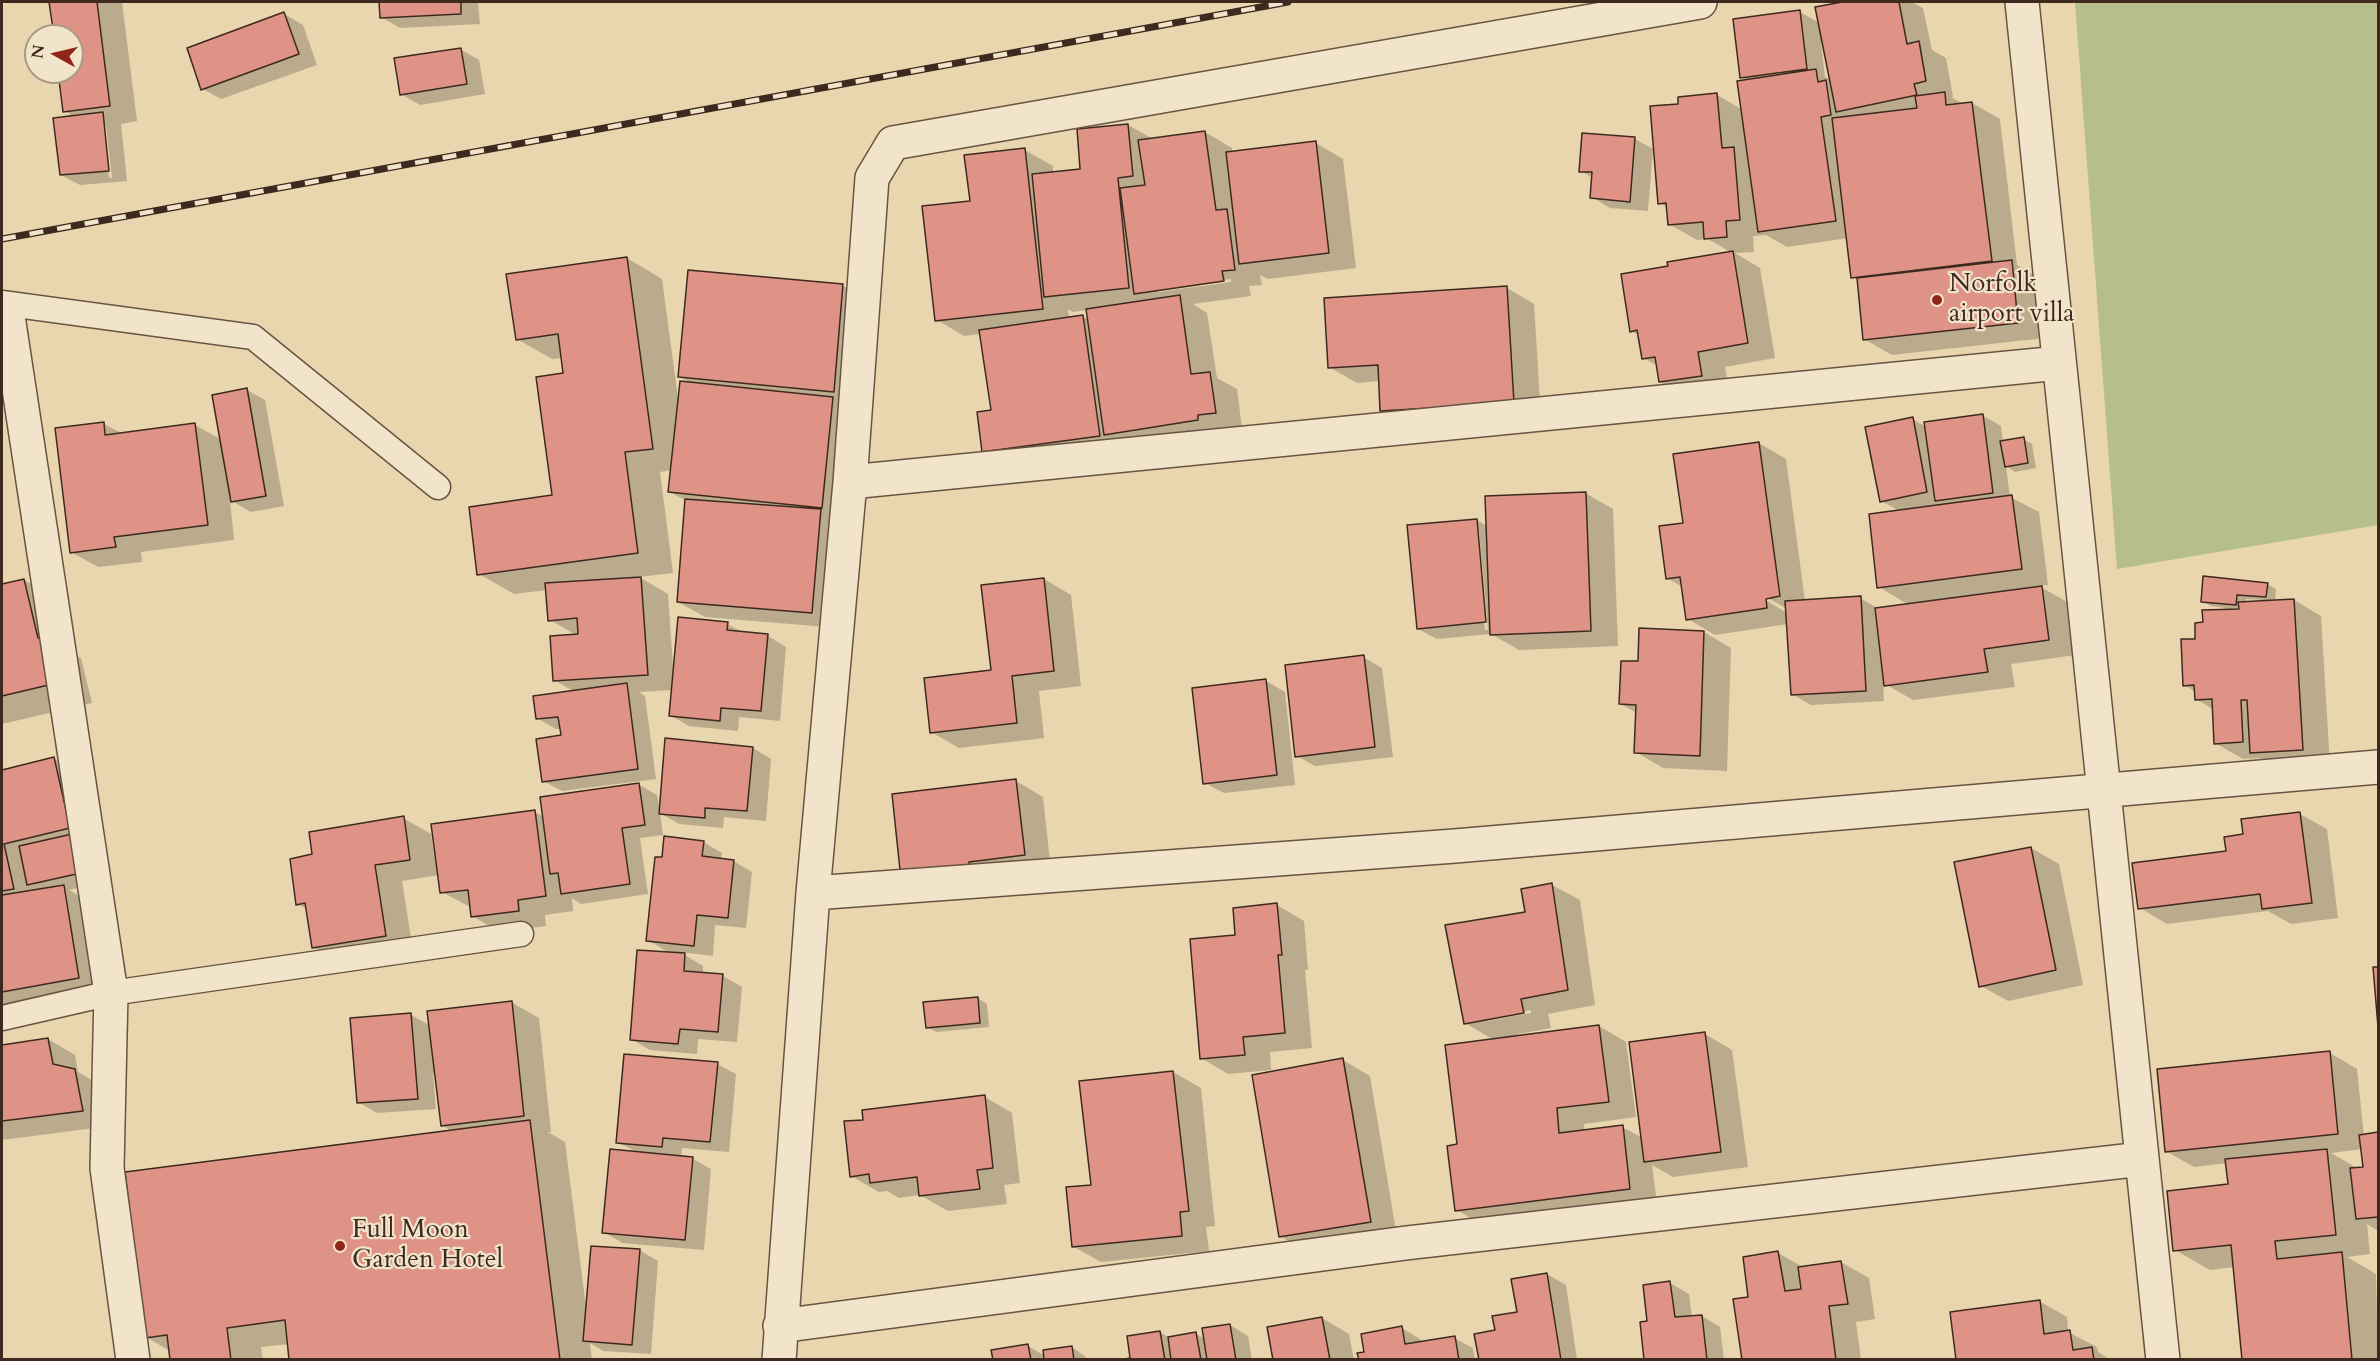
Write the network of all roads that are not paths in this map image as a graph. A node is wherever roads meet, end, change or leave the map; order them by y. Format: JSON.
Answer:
{"nodes":[{"id":1,"x":1701,"y":2,"type":"edge"},
{"id":2,"x":2022,"y":2,"type":"edge"},
{"id":3,"x":2,"y":303,"type":"edge"},
{"id":4,"x":2,"y":317,"type":"edge"},
{"id":5,"x":2060,"y":363,"type":"junction"},
{"id":6,"x":850,"y":482,"type":"junction"},
{"id":7,"x":438,"y":488,"type":"dead end"},
{"id":8,"x":2379,"y":767,"type":"edge"},
{"id":9,"x":2104,"y":791,"type":"junction"},
{"id":10,"x":813,"y":893,"type":"junction"},
{"id":11,"x":521,"y":934,"type":"dead end"},
{"id":12,"x":111,"y":993,"type":"junction"},
{"id":13,"x":2,"y":1018,"type":"edge"},
{"id":14,"x":2142,"y":1159,"type":"junction"},
{"id":15,"x":780,"y":1326,"type":"junction"},
{"id":16,"x":133,"y":1359,"type":"edge"},
{"id":17,"x":779,"y":1359,"type":"edge"},
{"id":18,"x":2163,"y":1359,"type":"edge"}],
"edges":[{"from":1,"to":6,"type":"street"},
{"from":2,"to":5,"type":"street"},
{"from":3,"to":7,"type":"lane"},
{"from":4,"to":12,"type":"street"},
{"from":5,"to":6,"type":"street"},
{"from":5,"to":9,"type":"street"},
{"from":6,"to":10,"type":"street"},
{"from":8,"to":9,"type":"street"},
{"from":9,"to":10,"type":"street"},
{"from":9,"to":14,"type":"street"},
{"from":10,"to":15,"type":"street"},
{"from":11,"to":12,"type":"lane"},
{"from":12,"to":13,"type":"lane"},
{"from":12,"to":16,"type":"street"},
{"from":14,"to":15,"type":"street"},
{"from":14,"to":18,"type":"street"},
{"from":15,"to":17,"type":"street"}]}
